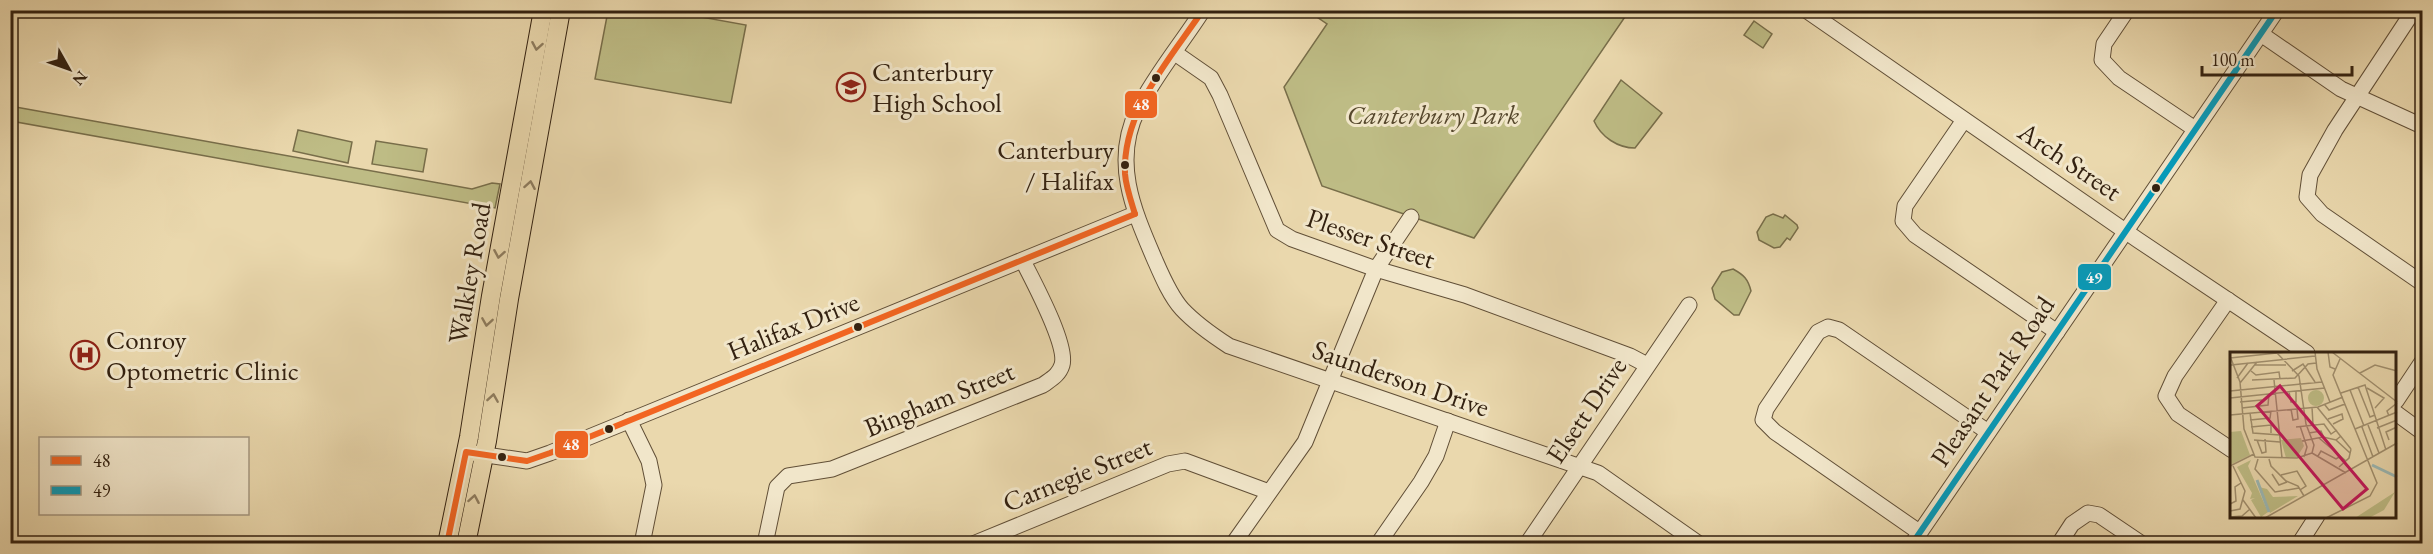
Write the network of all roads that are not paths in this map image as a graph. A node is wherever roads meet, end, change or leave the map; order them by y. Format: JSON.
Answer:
{"nodes":[{"id":1,"x":1203,"y":10,"type":"edge"},
{"id":2,"x":1806,"y":10,"type":"edge"},
{"id":3,"x":2127,"y":10,"type":"edge"},
{"id":4,"x":2277,"y":10,"type":"edge"},
{"id":5,"x":2414,"y":10,"type":"edge"},
{"id":6,"x":552,"y":11,"type":"edge"},
{"id":7,"x":2261,"y":34,"type":"junction"},
{"id":8,"x":1175,"y":52,"type":"junction"},
{"id":9,"x":2356,"y":97,"type":"junction"},
{"id":10,"x":1964,"y":120,"type":"junction"},
{"id":11,"x":2422,"y":126,"type":"edge"},
{"id":12,"x":2195,"y":129,"type":"junction"},
{"id":13,"x":1135,"y":214,"type":"junction"},
{"id":14,"x":1411,"y":217,"type":"dead end"},
{"id":15,"x":2125,"y":231,"type":"junction"},
{"id":16,"x":1023,"y":261,"type":"junction"},
{"id":17,"x":1376,"y":268,"type":"junction"},
{"id":18,"x":2422,"y":283,"type":"edge"},
{"id":19,"x":2228,"y":300,"type":"junction"},
{"id":20,"x":1689,"y":305,"type":"dead end"},
{"id":21,"x":2057,"y":332,"type":"junction"},
{"id":22,"x":2306,"y":352,"type":"edge"},
{"id":23,"x":2422,"y":362,"type":"edge"},
{"id":24,"x":1647,"y":365,"type":"junction"},
{"id":25,"x":1329,"y":381,"type":"junction"},
{"id":26,"x":2397,"y":400,"type":"edge"},
{"id":27,"x":2397,"y":414,"type":"edge"},
{"id":28,"x":629,"y":420,"type":"junction"},
{"id":29,"x":1448,"y":421,"type":"junction"},
{"id":30,"x":1988,"y":432,"type":"junction"},
{"id":31,"x":2422,"y":432,"type":"edge"},
{"id":32,"x":2230,"y":449,"type":"edge"},
{"id":33,"x":474,"y":454,"type":"junction"},
{"id":34,"x":1580,"y":465,"type":"junction"},
{"id":35,"x":1269,"y":492,"type":"junction"},
{"id":36,"x":2316,"y":518,"type":"edge"},
{"id":37,"x":1916,"y":538,"type":"edge"},
{"id":38,"x":447,"y":543,"type":"edge"},
{"id":39,"x":466,"y":543,"type":"edge"},
{"id":40,"x":642,"y":543,"type":"edge"},
{"id":41,"x":765,"y":543,"type":"edge"},
{"id":42,"x":973,"y":543,"type":"edge"},
{"id":43,"x":1233,"y":543,"type":"edge"},
{"id":44,"x":1378,"y":543,"type":"edge"},
{"id":45,"x":1527,"y":543,"type":"edge"},
{"id":46,"x":1700,"y":543,"type":"edge"},
{"id":47,"x":2059,"y":543,"type":"edge"},
{"id":48,"x":2142,"y":543,"type":"edge"},
{"id":49,"x":2298,"y":543,"type":"edge"}],
"edges":[{"from":1,"to":8,"type":"street","name":"Saunderson Drive"},
{"from":2,"to":10,"type":"street","name":"Arch Street"},
{"from":3,"to":12,"type":"street"},
{"from":4,"to":7,"type":"street","name":"Pleasant Park Road"},
{"from":5,"to":9,"type":"street"},
{"from":6,"to":33,"type":"main road","name":"Walkley Road"},
{"from":7,"to":9,"type":"street"},
{"from":7,"to":12,"type":"street","name":"Pleasant Park Road"},
{"from":8,"to":13,"type":"street","name":"Saunderson Drive"},
{"from":8,"to":17,"type":"street","name":"Plesser Street"},
{"from":9,"to":11,"type":"street"},
{"from":9,"to":18,"type":"street"},
{"from":10,"to":15,"type":"street","name":"Arch Street"},
{"from":10,"to":21,"type":"street"},
{"from":12,"to":15,"type":"street","name":"Pleasant Park Road"},
{"from":13,"to":16,"type":"street","name":"Halifax Drive"},
{"from":13,"to":25,"type":"street","name":"Saunderson Drive"},
{"from":14,"to":17,"type":"street"},
{"from":15,"to":19,"type":"street","name":"Arch Street"},
{"from":15,"to":21,"type":"street","name":"Pleasant Park Road"},
{"from":16,"to":28,"type":"street","name":"Halifax Drive"},
{"from":16,"to":41,"type":"street","name":"Bingham Street"},
{"from":17,"to":24,"type":"street","name":"Plesser Street"},
{"from":17,"to":25,"type":"street"},
{"from":19,"to":22,"type":"street","name":"Arch Street"},
{"from":19,"to":32,"type":"street"},
{"from":20,"to":24,"type":"street","name":"Elsett Drive"},
{"from":21,"to":30,"type":"street","name":"Pleasant Park Road"},
{"from":23,"to":26,"type":"street"},
{"from":24,"to":34,"type":"street","name":"Elsett Drive"},
{"from":25,"to":29,"type":"street","name":"Saunderson Drive"},
{"from":25,"to":35,"type":"street"},
{"from":27,"to":31,"type":"street"},
{"from":28,"to":33,"type":"street","name":"Halifax Drive"},
{"from":28,"to":40,"type":"street"},
{"from":29,"to":34,"type":"street","name":"Saunderson Drive"},
{"from":29,"to":44,"type":"street"},
{"from":30,"to":37,"type":"street","name":"Pleasant Park Road"},
{"from":30,"to":37,"type":"street"},
{"from":33,"to":38,"type":"main road","name":"Walkley Road"},
{"from":39,"to":33,"type":"main road","name":"Walkley Road","one_way":true},
{"from":34,"to":45,"type":"street","name":"Elsett Drive"},
{"from":34,"to":46,"type":"street","name":"Saunderson Drive"},
{"from":35,"to":42,"type":"street","name":"Carnegie Street"},
{"from":35,"to":43,"type":"street"},
{"from":36,"to":49,"type":"street"},
{"from":47,"to":48,"type":"street"}]}
